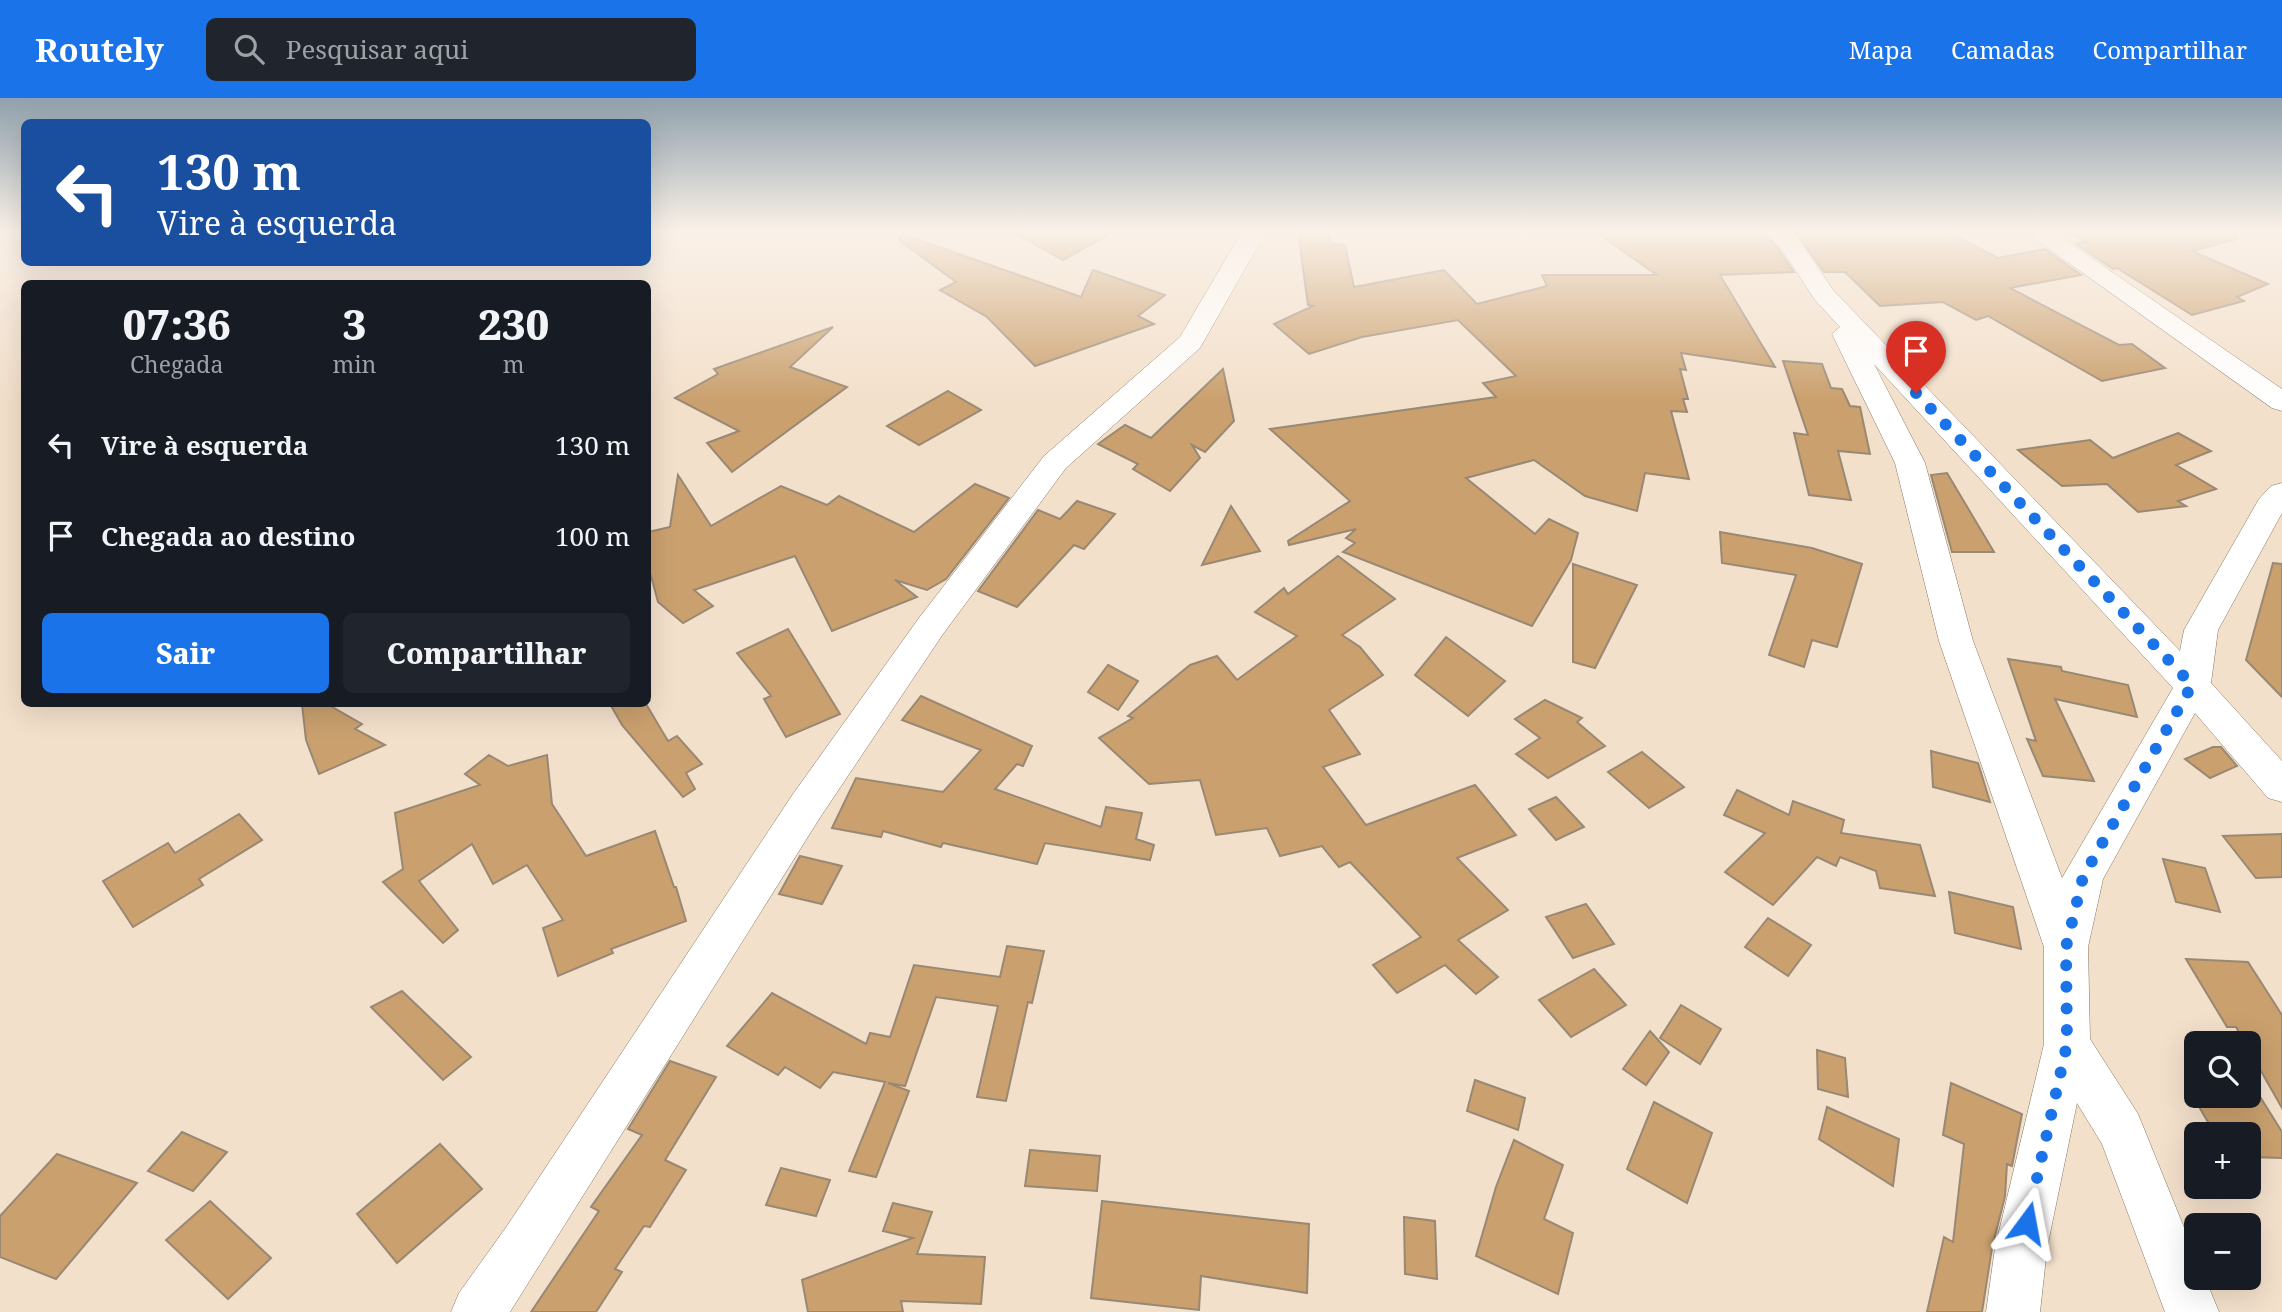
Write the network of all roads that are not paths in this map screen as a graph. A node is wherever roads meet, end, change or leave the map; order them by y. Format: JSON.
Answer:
{"nodes":[{"id":1,"x":1223,"y":287,"type":"edge"},
{"id":2,"x":1819,"y":287,"type":"edge"},
{"id":3,"x":2116,"y":287,"type":"edge"},
{"id":4,"x":1824,"y":295,"type":"junction"},
{"id":5,"x":2282,"y":402,"type":"edge"},
{"id":6,"x":2282,"y":493,"type":"edge"},
{"id":7,"x":2192,"y":685,"type":"junction"},
{"id":8,"x":2282,"y":787,"type":"edge"},
{"id":9,"x":2066,"y":947,"type":"junction"},
{"id":10,"x":2067,"y":1044,"type":"junction"},
{"id":11,"x":478,"y":1312,"type":"edge"},
{"id":12,"x":2013,"y":1312,"type":"edge"},
{"id":13,"x":2192,"y":1312,"type":"edge"}],
"edges":[{"from":1,"to":11,"type":"street"},
{"from":2,"to":4,"type":"street"},
{"from":3,"to":5,"type":"street"},
{"from":4,"to":7,"type":"street"},
{"from":4,"to":9,"type":"street"},
{"from":6,"to":7,"type":"street"},
{"from":7,"to":8,"type":"street"},
{"from":7,"to":9,"type":"street"},
{"from":9,"to":10,"type":"street"},
{"from":10,"to":12,"type":"street"},
{"from":10,"to":13,"type":"street"}]}
